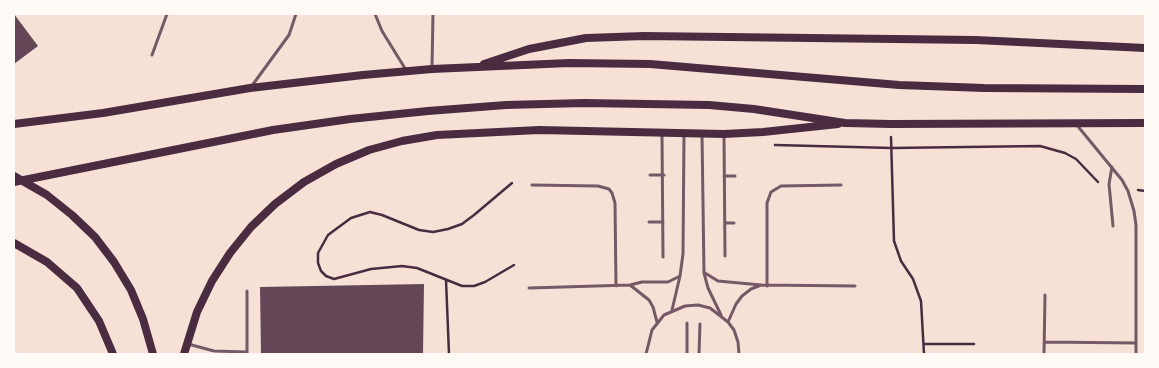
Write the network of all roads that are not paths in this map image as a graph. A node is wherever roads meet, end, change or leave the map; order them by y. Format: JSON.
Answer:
{"nodes":[{"id":1,"x":167,"y":14,"type":"edge"},
{"id":2,"x":296,"y":14,"type":"edge"},
{"id":3,"x":374,"y":14,"type":"edge"},
{"id":4,"x":433,"y":14,"type":"edge"},
{"id":5,"x":1145,"y":48,"type":"edge"},
{"id":6,"x":152,"y":55,"type":"dead end"},
{"id":7,"x":475,"y":67,"type":"junction"},
{"id":8,"x":432,"y":69,"type":"junction"},
{"id":9,"x":407,"y":71,"type":"junction"},
{"id":10,"x":250,"y":88,"type":"junction"},
{"id":11,"x":1145,"y":89,"type":"edge"},
{"id":12,"x":846,"y":123,"type":"junction"},
{"id":13,"x":1074,"y":123,"type":"junction"},
{"id":14,"x":1145,"y":123,"type":"edge"},
{"id":15,"x":14,"y":124,"type":"edge"},
{"id":16,"x":662,"y":132,"type":"junction"},
{"id":17,"x":684,"y":133,"type":"junction"},
{"id":18,"x":702,"y":133,"type":"junction"},
{"id":19,"x":724,"y":134,"type":"junction"},
{"id":20,"x":1112,"y":167,"type":"junction"},
{"id":21,"x":650,"y":175,"type":"dead end"},
{"id":22,"x":664,"y":175,"type":"junction"},
{"id":23,"x":14,"y":176,"type":"edge"},
{"id":24,"x":724,"y":176,"type":"junction"},
{"id":25,"x":735,"y":176,"type":"dead end"},
{"id":26,"x":14,"y":182,"type":"edge"},
{"id":27,"x":532,"y":185,"type":"dead end"},
{"id":28,"x":842,"y":185,"type":"dead end"},
{"id":29,"x":649,"y":222,"type":"dead end"},
{"id":30,"x":663,"y":222,"type":"junction"},
{"id":31,"x":725,"y":223,"type":"junction"},
{"id":32,"x":734,"y":223,"type":"dead end"},
{"id":33,"x":1113,"y":226,"type":"dead end"},
{"id":34,"x":14,"y":243,"type":"edge"},
{"id":35,"x":725,"y":256,"type":"dead end"},
{"id":36,"x":663,"y":257,"type":"dead end"},
{"id":37,"x":704,"y":273,"type":"junction"},
{"id":38,"x":680,"y":276,"type":"junction"},
{"id":39,"x":630,"y":285,"type":"junction"},
{"id":40,"x":761,"y":285,"type":"junction"},
{"id":41,"x":616,"y":286,"type":"junction"},
{"id":42,"x":767,"y":286,"type":"junction"},
{"id":43,"x":855,"y":286,"type":"dead end"},
{"id":44,"x":529,"y":288,"type":"dead end"},
{"id":45,"x":247,"y":291,"type":"dead end"},
{"id":46,"x":1046,"y":296,"type":"dead end"},
{"id":47,"x":672,"y":310,"type":"junction"},
{"id":48,"x":721,"y":315,"type":"junction"},
{"id":49,"x":657,"y":322,"type":"junction"},
{"id":50,"x":728,"y":322,"type":"junction"},
{"id":51,"x":687,"y":323,"type":"dead end"},
{"id":52,"x":700,"y":324,"type":"dead end"},
{"id":53,"x":1045,"y":342,"type":"junction"},
{"id":54,"x":186,"y":343,"type":"junction"},
{"id":55,"x":1136,"y":343,"type":"junction"},
{"id":56,"x":248,"y":353,"type":"edge"},
{"id":57,"x":113,"y":354,"type":"edge"},
{"id":58,"x":153,"y":354,"type":"edge"},
{"id":59,"x":184,"y":354,"type":"edge"},
{"id":60,"x":646,"y":354,"type":"edge"},
{"id":61,"x":687,"y":354,"type":"edge"},
{"id":62,"x":699,"y":354,"type":"edge"},
{"id":63,"x":739,"y":354,"type":"edge"},
{"id":64,"x":1044,"y":354,"type":"edge"},
{"id":65,"x":1136,"y":354,"type":"edge"}],
"edges":[{"from":1,"to":6,"type":"lane"},
{"from":2,"to":10,"type":"lane"},
{"from":3,"to":9,"type":"lane"},
{"from":4,"to":8,"type":"lane"},
{"from":5,"to":7,"type":"main road"},
{"from":7,"to":8,"type":"main road"},
{"from":7,"to":11,"type":"main road"},
{"from":8,"to":9,"type":"main road"},
{"from":9,"to":10,"type":"main road"},
{"from":10,"to":15,"type":"main road"},
{"from":12,"to":13,"type":"main road"},
{"from":12,"to":19,"type":"main road"},
{"from":12,"to":26,"type":"main road"},
{"from":13,"to":14,"type":"main road"},
{"from":13,"to":20,"type":"lane"},
{"from":16,"to":17,"type":"main road"},
{"from":16,"to":22,"type":"lane"},
{"from":16,"to":54,"type":"main road"},
{"from":17,"to":18,"type":"main road"},
{"from":17,"to":38,"type":"lane"},
{"from":18,"to":19,"type":"main road"},
{"from":18,"to":37,"type":"lane"},
{"from":19,"to":24,"type":"lane"},
{"from":20,"to":33,"type":"lane"},
{"from":20,"to":55,"type":"lane"},
{"from":21,"to":22,"type":"lane"},
{"from":22,"to":30,"type":"lane"},
{"from":23,"to":58,"type":"main road"},
{"from":24,"to":25,"type":"lane"},
{"from":24,"to":31,"type":"lane"},
{"from":27,"to":41,"type":"lane"},
{"from":28,"to":42,"type":"lane"},
{"from":29,"to":30,"type":"lane"},
{"from":30,"to":36,"type":"lane"},
{"from":31,"to":32,"type":"lane"},
{"from":31,"to":35,"type":"lane"},
{"from":34,"to":57,"type":"main road"},
{"from":37,"to":40,"type":"lane"},
{"from":37,"to":48,"type":"lane"},
{"from":38,"to":39,"type":"lane"},
{"from":38,"to":47,"type":"lane"},
{"from":39,"to":41,"type":"lane"},
{"from":39,"to":49,"type":"lane"},
{"from":40,"to":42,"type":"lane"},
{"from":40,"to":50,"type":"lane"},
{"from":41,"to":44,"type":"lane"},
{"from":42,"to":43,"type":"lane"},
{"from":45,"to":56,"type":"lane"},
{"from":46,"to":53,"type":"lane"},
{"from":47,"to":48,"type":"lane"},
{"from":47,"to":49,"type":"lane"},
{"from":48,"to":50,"type":"lane"},
{"from":49,"to":60,"type":"lane"},
{"from":50,"to":63,"type":"lane"},
{"from":51,"to":61,"type":"lane"},
{"from":52,"to":62,"type":"lane"},
{"from":53,"to":55,"type":"lane"},
{"from":53,"to":64,"type":"lane"},
{"from":54,"to":56,"type":"lane"},
{"from":54,"to":59,"type":"main road"},
{"from":55,"to":65,"type":"lane"}]}
